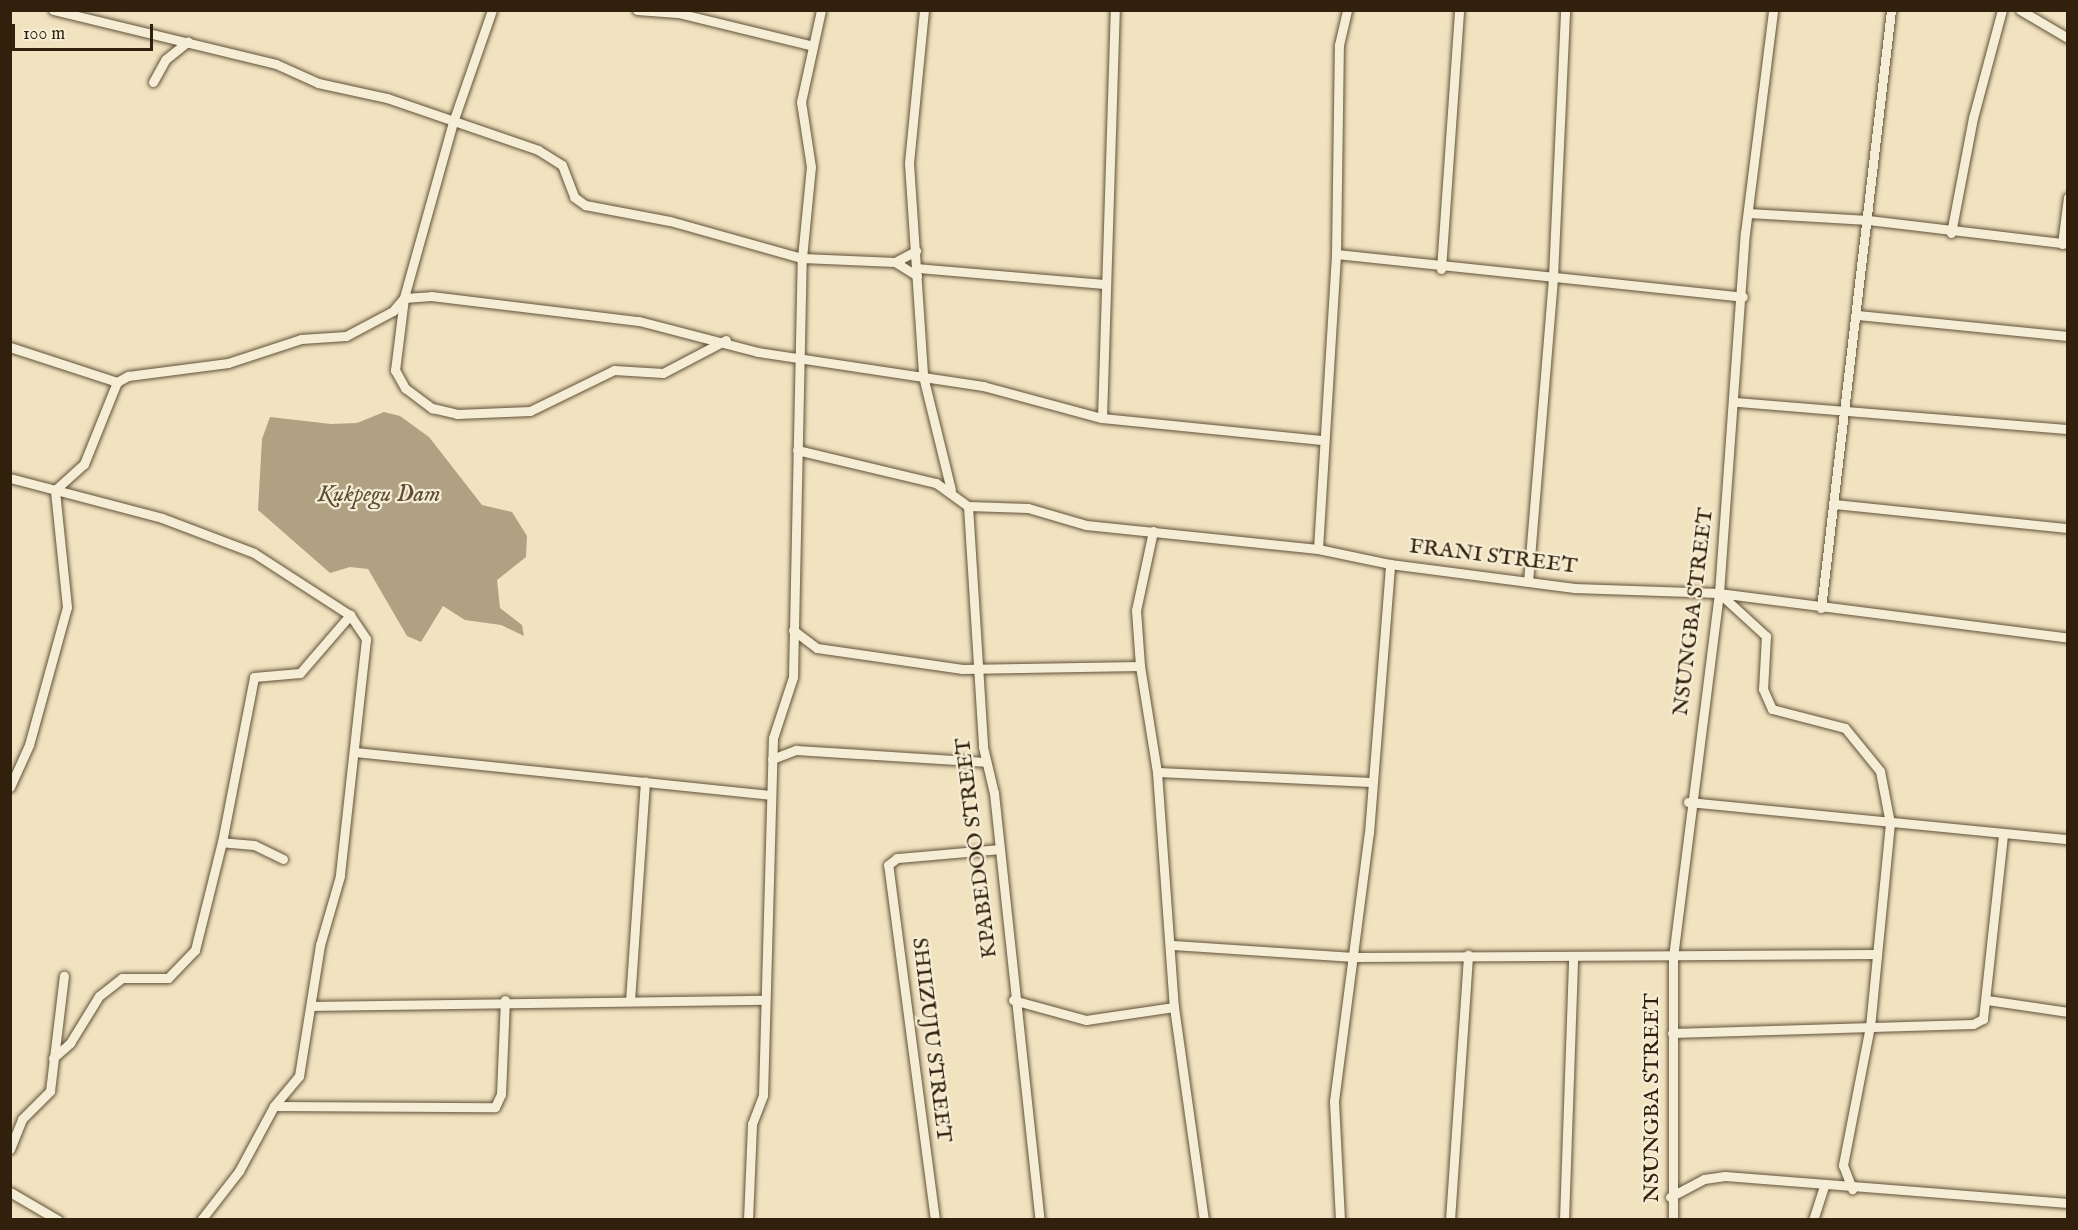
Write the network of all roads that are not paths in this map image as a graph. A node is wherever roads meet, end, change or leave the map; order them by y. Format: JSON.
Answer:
{"nodes":[{"id":1,"x":53,"y":10,"type":"edge"},
{"id":2,"x":492,"y":10,"type":"edge"},
{"id":3,"x":637,"y":10,"type":"edge"},
{"id":4,"x":821,"y":10,"type":"edge"},
{"id":5,"x":924,"y":10,"type":"edge"},
{"id":6,"x":1115,"y":10,"type":"edge"},
{"id":7,"x":1347,"y":10,"type":"edge"},
{"id":8,"x":1459,"y":10,"type":"edge"},
{"id":9,"x":1565,"y":10,"type":"edge"},
{"id":10,"x":1773,"y":10,"type":"edge"},
{"id":11,"x":1891,"y":10,"type":"edge"},
{"id":12,"x":2002,"y":10,"type":"edge"},
{"id":13,"x":2020,"y":10,"type":"edge"},
{"id":14,"x":2067,"y":38,"type":"edge"},
{"id":15,"x":188,"y":41,"type":"junction"},
{"id":16,"x":813,"y":46,"type":"junction"},
{"id":17,"x":153,"y":82,"type":"dead end"},
{"id":18,"x":453,"y":122,"type":"junction"},
{"id":19,"x":2067,"y":197,"type":"edge"},
{"id":20,"x":1748,"y":213,"type":"junction"},
{"id":21,"x":1868,"y":220,"type":"junction"},
{"id":22,"x":1951,"y":233,"type":"junction"},
{"id":23,"x":2065,"y":244,"type":"edge"},
{"id":24,"x":916,"y":251,"type":"junction"},
{"id":25,"x":1336,"y":254,"type":"junction"},
{"id":26,"x":802,"y":258,"type":"junction"},
{"id":27,"x":895,"y":262,"type":"junction"},
{"id":28,"x":1441,"y":269,"type":"junction"},
{"id":29,"x":917,"y":272,"type":"junction"},
{"id":30,"x":1553,"y":277,"type":"junction"},
{"id":31,"x":1105,"y":284,"type":"junction"},
{"id":32,"x":1743,"y":297,"type":"junction"},
{"id":33,"x":404,"y":298,"type":"junction"},
{"id":34,"x":1857,"y":315,"type":"junction"},
{"id":35,"x":2067,"y":336,"type":"edge"},
{"id":36,"x":726,"y":340,"type":"junction"},
{"id":37,"x":10,"y":347,"type":"edge"},
{"id":38,"x":801,"y":356,"type":"junction"},
{"id":39,"x":923,"y":376,"type":"junction"},
{"id":40,"x":117,"y":382,"type":"junction"},
{"id":41,"x":1737,"y":402,"type":"junction"},
{"id":42,"x":1847,"y":409,"type":"junction"},
{"id":43,"x":1102,"y":418,"type":"junction"},
{"id":44,"x":2067,"y":429,"type":"edge"},
{"id":45,"x":1324,"y":440,"type":"junction"},
{"id":46,"x":797,"y":450,"type":"junction"},
{"id":47,"x":10,"y":478,"type":"edge"},
{"id":48,"x":55,"y":490,"type":"junction"},
{"id":49,"x":951,"y":490,"type":"junction"},
{"id":50,"x":1834,"y":504,"type":"junction"},
{"id":51,"x":968,"y":506,"type":"junction"},
{"id":52,"x":2067,"y":528,"type":"edge"},
{"id":53,"x":1153,"y":531,"type":"junction"},
{"id":54,"x":1318,"y":549,"type":"junction"},
{"id":55,"x":1390,"y":564,"type":"junction"},
{"id":56,"x":1528,"y":582,"type":"junction"},
{"id":57,"x":1719,"y":593,"type":"junction"},
{"id":58,"x":1821,"y":608,"type":"junction"},
{"id":59,"x":351,"y":615,"type":"junction"},
{"id":60,"x":793,"y":630,"type":"junction"},
{"id":61,"x":2067,"y":638,"type":"edge"},
{"id":62,"x":1140,"y":666,"type":"junction"},
{"id":63,"x":981,"y":670,"type":"junction"},
{"id":64,"x":355,"y":752,"type":"junction"},
{"id":65,"x":772,"y":759,"type":"junction"},
{"id":66,"x":985,"y":762,"type":"junction"},
{"id":67,"x":1157,"y":772,"type":"junction"},
{"id":68,"x":645,"y":782,"type":"junction"},
{"id":69,"x":1372,"y":782,"type":"junction"},
{"id":70,"x":10,"y":787,"type":"edge"},
{"id":71,"x":770,"y":795,"type":"junction"},
{"id":72,"x":1688,"y":802,"type":"junction"},
{"id":73,"x":1890,"y":823,"type":"junction"},
{"id":74,"x":2003,"y":835,"type":"junction"},
{"id":75,"x":2067,"y":839,"type":"edge"},
{"id":76,"x":222,"y":842,"type":"junction"},
{"id":77,"x":999,"y":849,"type":"junction"},
{"id":78,"x":283,"y":859,"type":"dead end"},
{"id":79,"x":1173,"y":945,"type":"junction"},
{"id":80,"x":1875,"y":954,"type":"junction"},
{"id":81,"x":1468,"y":955,"type":"junction"},
{"id":82,"x":1573,"y":956,"type":"junction"},
{"id":83,"x":1354,"y":957,"type":"junction"},
{"id":84,"x":1673,"y":957,"type":"junction"},
{"id":85,"x":64,"y":976,"type":"dead end"},
{"id":86,"x":505,"y":1000,"type":"junction"},
{"id":87,"x":762,"y":1000,"type":"junction"},
{"id":88,"x":1012,"y":1000,"type":"junction"},
{"id":89,"x":1987,"y":1000,"type":"junction"},
{"id":90,"x":630,"y":1001,"type":"junction"},
{"id":91,"x":312,"y":1006,"type":"junction"},
{"id":92,"x":1174,"y":1007,"type":"junction"},
{"id":93,"x":2067,"y":1012,"type":"edge"},
{"id":94,"x":1870,"y":1026,"type":"junction"},
{"id":95,"x":1672,"y":1033,"type":"junction"},
{"id":96,"x":53,"y":1058,"type":"junction"},
{"id":97,"x":274,"y":1106,"type":"junction"},
{"id":98,"x":10,"y":1149,"type":"edge"},
{"id":99,"x":1824,"y":1186,"type":"junction"},
{"id":100,"x":1852,"y":1189,"type":"junction"},
{"id":101,"x":10,"y":1192,"type":"edge"},
{"id":102,"x":1670,"y":1197,"type":"junction"},
{"id":103,"x":2067,"y":1203,"type":"edge"},
{"id":104,"x":58,"y":1220,"type":"edge"},
{"id":105,"x":201,"y":1220,"type":"edge"},
{"id":106,"x":748,"y":1220,"type":"edge"},
{"id":107,"x":935,"y":1220,"type":"edge"},
{"id":108,"x":1040,"y":1220,"type":"edge"},
{"id":109,"x":1204,"y":1220,"type":"edge"},
{"id":110,"x":1340,"y":1220,"type":"edge"},
{"id":111,"x":1450,"y":1220,"type":"edge"},
{"id":112,"x":1564,"y":1220,"type":"edge"},
{"id":113,"x":1673,"y":1220,"type":"edge"},
{"id":114,"x":1813,"y":1220,"type":"edge"}],
"edges":[{"from":1,"to":15,"type":"street"},
{"from":2,"to":18,"type":"street"},
{"from":3,"to":16,"type":"street"},
{"from":4,"to":16,"type":"street"},
{"from":5,"to":24,"type":"street"},
{"from":6,"to":31,"type":"street"},
{"from":7,"to":25,"type":"street"},
{"from":8,"to":28,"type":"street"},
{"from":9,"to":30,"type":"street"},
{"from":10,"to":20,"type":"street","name":"NSUNGBA STREET"},
{"from":11,"to":21,"type":"street"},
{"from":12,"to":22,"type":"street"},
{"from":13,"to":14,"type":"street"},
{"from":15,"to":17,"type":"street"},
{"from":15,"to":18,"type":"street"},
{"from":16,"to":26,"type":"street"},
{"from":18,"to":26,"type":"street"},
{"from":18,"to":33,"type":"street"},
{"from":19,"to":23,"type":"street"},
{"from":20,"to":21,"type":"street"},
{"from":20,"to":32,"type":"street","name":"NSUNGBA STREET"},
{"from":21,"to":22,"type":"street"},
{"from":21,"to":34,"type":"street"},
{"from":22,"to":23,"type":"street"},
{"from":24,"to":27,"type":"street"},
{"from":24,"to":29,"type":"street"},
{"from":25,"to":28,"type":"street"},
{"from":25,"to":45,"type":"street"},
{"from":26,"to":27,"type":"street"},
{"from":26,"to":38,"type":"street"},
{"from":27,"to":29,"type":"street"},
{"from":28,"to":30,"type":"street"},
{"from":29,"to":31,"type":"street"},
{"from":29,"to":39,"type":"street"},
{"from":30,"to":32,"type":"street"},
{"from":30,"to":56,"type":"street"},
{"from":31,"to":43,"type":"street"},
{"from":32,"to":41,"type":"street","name":"NSUNGBA STREET"},
{"from":33,"to":36,"type":"street"},
{"from":33,"to":36,"type":"street"},
{"from":33,"to":40,"type":"street"},
{"from":34,"to":35,"type":"street"},
{"from":34,"to":42,"type":"street"},
{"from":36,"to":38,"type":"street"},
{"from":37,"to":40,"type":"street"},
{"from":38,"to":39,"type":"street"},
{"from":38,"to":46,"type":"street"},
{"from":39,"to":43,"type":"street"},
{"from":39,"to":49,"type":"street"},
{"from":40,"to":48,"type":"street"},
{"from":41,"to":42,"type":"street"},
{"from":41,"to":57,"type":"street","name":"NSUNGBA STREET"},
{"from":42,"to":44,"type":"street"},
{"from":42,"to":50,"type":"street"},
{"from":43,"to":45,"type":"street"},
{"from":45,"to":54,"type":"street"},
{"from":46,"to":49,"type":"street"},
{"from":46,"to":60,"type":"street"},
{"from":47,"to":48,"type":"street"},
{"from":48,"to":59,"type":"street"},
{"from":48,"to":70,"type":"street"},
{"from":49,"to":51,"type":"street"},
{"from":50,"to":52,"type":"street"},
{"from":50,"to":58,"type":"street"},
{"from":51,"to":53,"type":"street"},
{"from":51,"to":63,"type":"street","name":"KPABEDOO STREET"},
{"from":53,"to":54,"type":"street"},
{"from":53,"to":62,"type":"street"},
{"from":54,"to":55,"type":"street"},
{"from":55,"to":56,"type":"street","name":"FRANI STREET"},
{"from":55,"to":69,"type":"street","name":"FRANI STREET"},
{"from":56,"to":57,"type":"street","name":"FRANI STREET"},
{"from":57,"to":58,"type":"street","name":"FRANI STREET"},
{"from":57,"to":72,"type":"street","name":"NSUNGBA STREET"},
{"from":57,"to":73,"type":"street"},
{"from":58,"to":61,"type":"street","name":"FRANI STREET"},
{"from":59,"to":64,"type":"street"},
{"from":59,"to":76,"type":"street"},
{"from":60,"to":63,"type":"street"},
{"from":60,"to":65,"type":"street"},
{"from":62,"to":63,"type":"street"},
{"from":62,"to":67,"type":"street"},
{"from":63,"to":66,"type":"street","name":"KPABEDOO STREET"},
{"from":64,"to":68,"type":"street"},
{"from":64,"to":91,"type":"street"},
{"from":65,"to":66,"type":"street"},
{"from":65,"to":71,"type":"street"},
{"from":66,"to":77,"type":"street","name":"KPABEDOO STREET"},
{"from":67,"to":69,"type":"street"},
{"from":67,"to":79,"type":"street"},
{"from":68,"to":71,"type":"street"},
{"from":68,"to":90,"type":"street"},
{"from":69,"to":83,"type":"street","name":"FRANI STREET"},
{"from":71,"to":87,"type":"street"},
{"from":72,"to":73,"type":"street"},
{"from":72,"to":84,"type":"street","name":"NSUNGBA STREET"},
{"from":73,"to":74,"type":"street"},
{"from":73,"to":80,"type":"street"},
{"from":74,"to":75,"type":"street"},
{"from":74,"to":89,"type":"street"},
{"from":76,"to":78,"type":"street"},
{"from":76,"to":96,"type":"street"},
{"from":77,"to":88,"type":"street","name":"KPABEDOO STREET"},
{"from":77,"to":107,"type":"street","name":"SHIIZUJU STREET"},
{"from":79,"to":83,"type":"street"},
{"from":79,"to":92,"type":"street"},
{"from":80,"to":84,"type":"street"},
{"from":80,"to":94,"type":"street"},
{"from":81,"to":82,"type":"street"},
{"from":81,"to":83,"type":"street"},
{"from":81,"to":111,"type":"street"},
{"from":82,"to":84,"type":"street"},
{"from":82,"to":112,"type":"street"},
{"from":83,"to":110,"type":"street","name":"FRANI STREET"},
{"from":84,"to":95,"type":"street","name":"NSUNGBA STREET"},
{"from":85,"to":96,"type":"street"},
{"from":86,"to":90,"type":"street"},
{"from":86,"to":91,"type":"street"},
{"from":86,"to":97,"type":"street"},
{"from":87,"to":90,"type":"street"},
{"from":87,"to":106,"type":"street"},
{"from":88,"to":92,"type":"street"},
{"from":88,"to":108,"type":"street","name":"KPABEDOO STREET"},
{"from":89,"to":93,"type":"street"},
{"from":89,"to":94,"type":"street"},
{"from":91,"to":97,"type":"street"},
{"from":92,"to":109,"type":"street"},
{"from":94,"to":95,"type":"street"},
{"from":94,"to":100,"type":"street"},
{"from":95,"to":102,"type":"street","name":"NSUNGBA STREET"},
{"from":96,"to":98,"type":"street"},
{"from":97,"to":105,"type":"street"},
{"from":99,"to":100,"type":"street"},
{"from":99,"to":102,"type":"street"},
{"from":99,"to":114,"type":"street"},
{"from":100,"to":103,"type":"street"},
{"from":101,"to":104,"type":"street"},
{"from":102,"to":113,"type":"street","name":"NSUNGBA STREET"}]}
